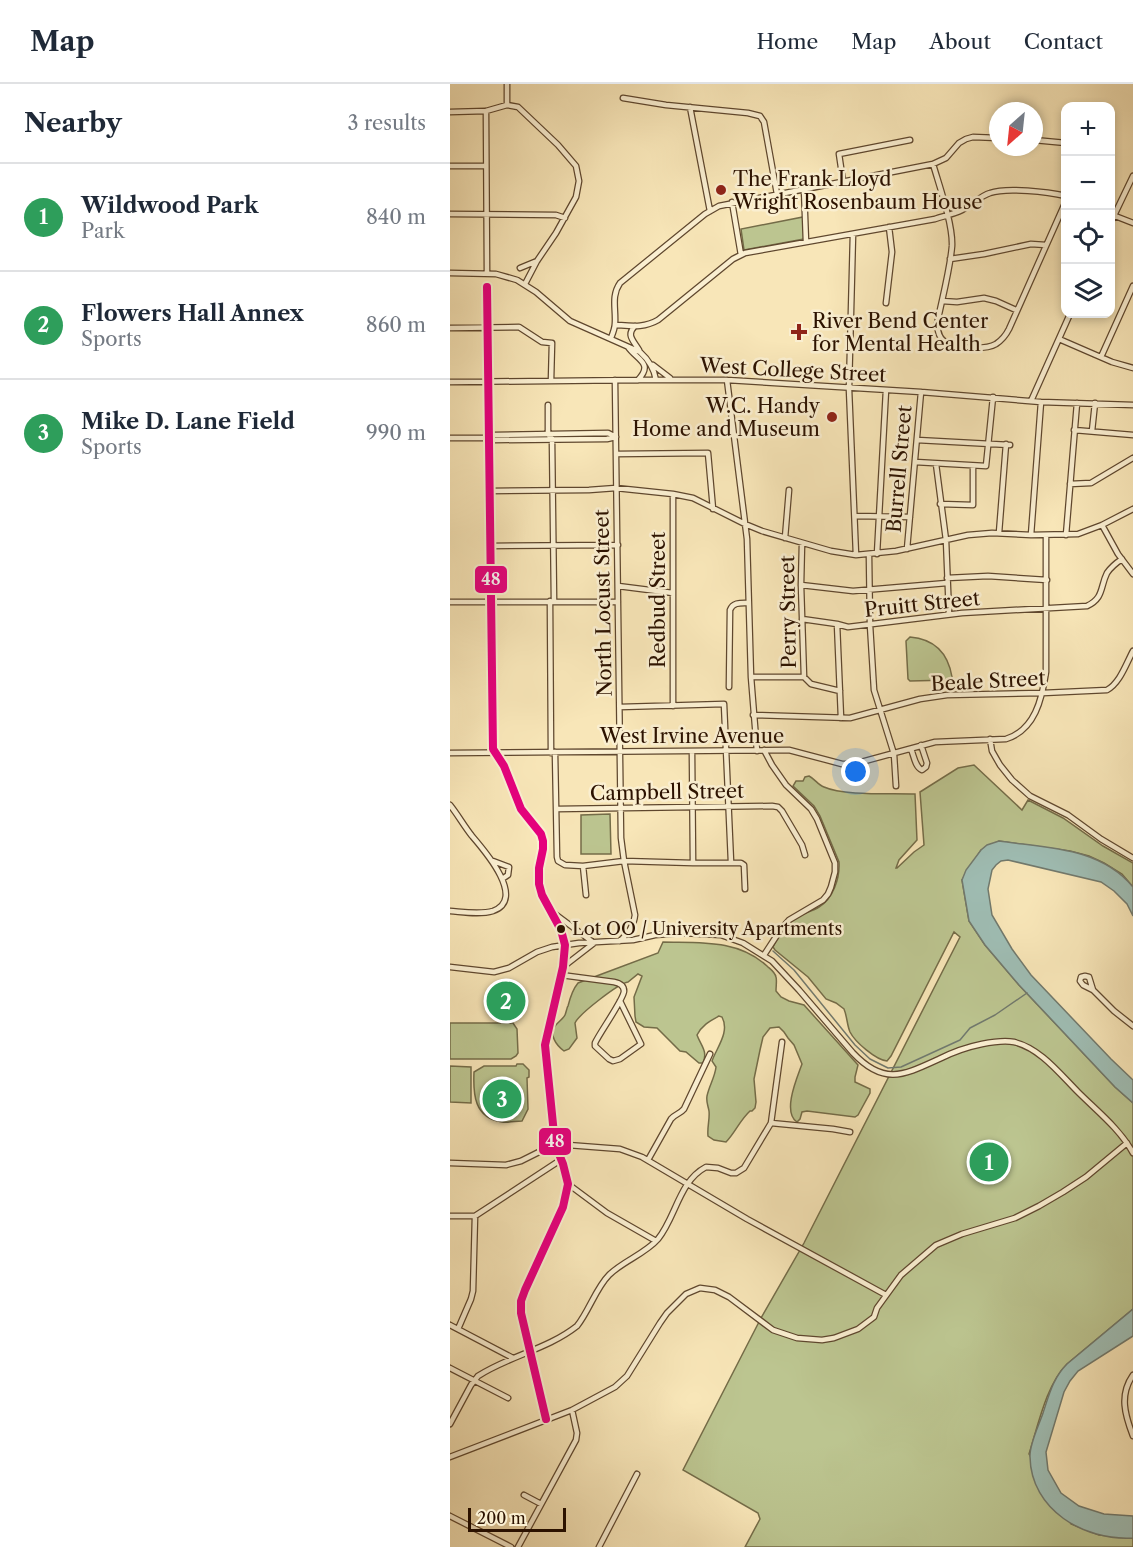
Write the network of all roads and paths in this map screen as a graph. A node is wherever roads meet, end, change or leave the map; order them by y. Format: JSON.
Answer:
{"nodes":[{"id":1,"x":507,"y":84,"type":"edge"},
{"id":2,"x":623,"y":98,"type":"dead end"},
{"id":3,"x":507,"y":105,"type":"junction"},
{"id":4,"x":690,"y":107,"type":"junction"},
{"id":5,"x":486,"y":111,"type":"junction"},
{"id":6,"x":450,"y":112,"type":"edge"},
{"id":7,"x":989,"y":138,"type":"edge"},
{"id":8,"x":910,"y":140,"type":"dead end"},
{"id":9,"x":1043,"y":141,"type":"edge"},
{"id":10,"x":1061,"y":143,"type":"edge"},
{"id":11,"x":933,"y":164,"type":"junction"},
{"id":12,"x":450,"y":166,"type":"edge"},
{"id":13,"x":486,"y":166,"type":"junction"},
{"id":14,"x":1133,"y":176,"type":"edge"},
{"id":15,"x":843,"y":181,"type":"junction"},
{"id":16,"x":804,"y":189,"type":"junction"},
{"id":17,"x":777,"y":194,"type":"junction"},
{"id":18,"x":1061,"y":195,"type":"edge"},
{"id":19,"x":732,"y":202,"type":"junction"},
{"id":20,"x":1061,"y":210,"type":"edge"},
{"id":21,"x":1114,"y":210,"type":"edge"},
{"id":22,"x":710,"y":211,"type":"junction"},
{"id":23,"x":450,"y":214,"type":"edge"},
{"id":24,"x":486,"y":215,"type":"junction"},
{"id":25,"x":947,"y":215,"type":"junction"},
{"id":26,"x":1115,"y":215,"type":"edge"},
{"id":27,"x":565,"y":218,"type":"junction"},
{"id":28,"x":1133,"y":223,"type":"edge"},
{"id":29,"x":889,"y":226,"type":"junction"},
{"id":30,"x":853,"y":234,"type":"junction"},
{"id":31,"x":806,"y":242,"type":"junction"},
{"id":32,"x":1046,"y":245,"type":"junction"},
{"id":33,"x":741,"y":255,"type":"junction"},
{"id":34,"x":950,"y":259,"type":"junction"},
{"id":35,"x":537,"y":261,"type":"junction"},
{"id":36,"x":520,"y":268,"type":"dead end"},
{"id":37,"x":450,"y":273,"type":"edge"},
{"id":38,"x":487,"y":273,"type":"junction"},
{"id":39,"x":525,"y":284,"type":"junction"},
{"id":40,"x":487,"y":286,"type":"dead end"},
{"id":41,"x":1133,"y":286,"type":"edge"},
{"id":42,"x":942,"y":301,"type":"junction"},
{"id":43,"x":886,"y":303,"type":"dead end"},
{"id":44,"x":1016,"y":310,"type":"junction"},
{"id":45,"x":1068,"y":318,"type":"edge"},
{"id":46,"x":615,"y":326,"type":"junction"},
{"id":47,"x":635,"y":326,"type":"junction"},
{"id":48,"x":488,"y":327,"type":"junction"},
{"id":49,"x":450,"y":328,"type":"edge"},
{"id":50,"x":601,"y":334,"type":"junction"},
{"id":51,"x":611,"y":338,"type":"junction"},
{"id":52,"x":1059,"y":339,"type":"junction"},
{"id":53,"x":626,"y":345,"type":"junction"},
{"id":54,"x":640,"y":352,"type":"junction"},
{"id":55,"x":1101,"y":357,"type":"junction"},
{"id":56,"x":650,"y":363,"type":"junction"},
{"id":57,"x":1133,"y":368,"type":"edge"},
{"id":58,"x":615,"y":380,"type":"junction"},
{"id":59,"x":638,"y":380,"type":"junction"},
{"id":60,"x":656,"y":380,"type":"junction"},
{"id":61,"x":672,"y":380,"type":"junction"},
{"id":62,"x":727,"y":380,"type":"junction"},
{"id":63,"x":551,"y":381,"type":"junction"},
{"id":64,"x":450,"y":382,"type":"edge"},
{"id":65,"x":488,"y":382,"type":"junction"},
{"id":66,"x":849,"y":389,"type":"junction"},
{"id":67,"x":886,"y":390,"type":"junction"},
{"id":68,"x":921,"y":392,"type":"junction"},
{"id":69,"x":993,"y":397,"type":"junction"},
{"id":70,"x":1031,"y":400,"type":"junction"},
{"id":71,"x":1041,"y":402,"type":"junction"},
{"id":72,"x":1077,"y":403,"type":"junction"},
{"id":73,"x":1095,"y":404,"type":"junction"},
{"id":74,"x":548,"y":405,"type":"dead end"},
{"id":75,"x":1133,"y":405,"type":"edge"},
{"id":76,"x":1074,"y":430,"type":"junction"},
{"id":77,"x":1092,"y":431,"type":"junction"},
{"id":78,"x":548,"y":434,"type":"junction"},
{"id":79,"x":1133,"y":435,"type":"edge"},
{"id":80,"x":616,"y":437,"type":"junction"},
{"id":81,"x":450,"y":438,"type":"edge"},
{"id":82,"x":488,"y":438,"type":"junction"},
{"id":83,"x":552,"y":439,"type":"junction"},
{"id":84,"x":917,"y":440,"type":"junction"},
{"id":85,"x":988,"y":444,"type":"junction"},
{"id":86,"x":616,"y":454,"type":"junction"},
{"id":87,"x":1133,"y":458,"type":"edge"},
{"id":88,"x":915,"y":462,"type":"junction"},
{"id":89,"x":936,"y":464,"type":"junction"},
{"id":90,"x":973,"y":466,"type":"junction"},
{"id":91,"x":1070,"y":484,"type":"junction"},
{"id":92,"x":616,"y":488,"type":"junction"},
{"id":93,"x":789,"y":490,"type":"dead end"},
{"id":94,"x":489,"y":491,"type":"junction"},
{"id":95,"x":553,"y":491,"type":"junction"},
{"id":96,"x":673,"y":494,"type":"junction"},
{"id":97,"x":940,"y":504,"type":"junction"},
{"id":98,"x":713,"y":509,"type":"junction"},
{"id":99,"x":1133,"y":509,"type":"edge"},
{"id":100,"x":855,"y":516,"type":"junction"},
{"id":101,"x":879,"y":517,"type":"junction"},
{"id":102,"x":910,"y":517,"type":"junction"},
{"id":103,"x":745,"y":524,"type":"junction"},
{"id":104,"x":1102,"y":525,"type":"junction"},
{"id":105,"x":999,"y":533,"type":"junction"},
{"id":106,"x":1031,"y":535,"type":"junction"},
{"id":107,"x":1046,"y":535,"type":"junction"},
{"id":108,"x":1066,"y":535,"type":"junction"},
{"id":109,"x":785,"y":538,"type":"junction"},
{"id":110,"x":946,"y":540,"type":"junction"},
{"id":111,"x":802,"y":543,"type":"junction"},
{"id":112,"x":618,"y":545,"type":"junction"},
{"id":113,"x":489,"y":546,"type":"junction"},
{"id":114,"x":553,"y":546,"type":"junction"},
{"id":115,"x":907,"y":549,"type":"junction"},
{"id":116,"x":876,"y":554,"type":"junction"},
{"id":117,"x":856,"y":555,"type":"junction"},
{"id":118,"x":869,"y":555,"type":"junction"},
{"id":119,"x":1122,"y":559,"type":"junction"},
{"id":120,"x":1133,"y":574,"type":"edge"},
{"id":121,"x":1047,"y":580,"type":"junction"},
{"id":122,"x":947,"y":581,"type":"junction"},
{"id":123,"x":618,"y":585,"type":"junction"},
{"id":124,"x":801,"y":585,"type":"junction"},
{"id":125,"x":870,"y":590,"type":"junction"},
{"id":126,"x":673,"y":593,"type":"junction"},
{"id":127,"x":450,"y":602,"type":"edge"},
{"id":128,"x":490,"y":602,"type":"junction"},
{"id":129,"x":552,"y":602,"type":"junction"},
{"id":130,"x":618,"y":602,"type":"junction"},
{"id":131,"x":748,"y":603,"type":"junction"},
{"id":132,"x":1047,"y":608,"type":"junction"},
{"id":133,"x":949,"y":614,"type":"junction"},
{"id":134,"x":802,"y":619,"type":"junction"},
{"id":135,"x":837,"y":624,"type":"junction"},
{"id":136,"x":870,"y":625,"type":"junction"},
{"id":137,"x":1133,"y":651,"type":"edge"},
{"id":138,"x":751,"y":677,"type":"junction"},
{"id":139,"x":804,"y":677,"type":"junction"},
{"id":140,"x":729,"y":687,"type":"dead end"},
{"id":141,"x":840,"y":691,"type":"junction"},
{"id":142,"x":1042,"y":693,"type":"junction"},
{"id":143,"x":673,"y":706,"type":"junction"},
{"id":144,"x":620,"y":707,"type":"junction"},
{"id":145,"x":880,"y":711,"type":"junction"},
{"id":146,"x":753,"y":715,"type":"junction"},
{"id":147,"x":841,"y":718,"type":"junction"},
{"id":148,"x":990,"y":739,"type":"junction"},
{"id":149,"x":921,"y":745,"type":"junction"},
{"id":150,"x":911,"y":749,"type":"junction"},
{"id":151,"x":764,"y":750,"type":"junction"},
{"id":152,"x":726,"y":751,"type":"junction"},
{"id":153,"x":757,"y":751,"type":"junction"},
{"id":154,"x":553,"y":752,"type":"junction"},
{"id":155,"x":619,"y":752,"type":"junction"},
{"id":156,"x":692,"y":752,"type":"junction"},
{"id":157,"x":450,"y":753,"type":"edge"},
{"id":158,"x":494,"y":753,"type":"junction"},
{"id":159,"x":894,"y":754,"type":"junction"},
{"id":160,"x":896,"y":786,"type":"dead end"},
{"id":161,"x":450,"y":805,"type":"edge"},
{"id":162,"x":692,"y":807,"type":"junction"},
{"id":163,"x":728,"y":807,"type":"junction"},
{"id":164,"x":620,"y":808,"type":"junction"},
{"id":165,"x":557,"y":809,"type":"junction"},
{"id":166,"x":805,"y":855,"type":"dead end"},
{"id":167,"x":1133,"y":858,"type":"edge"},
{"id":168,"x":493,"y":861,"type":"junction"},
{"id":169,"x":624,"y":861,"type":"junction"},
{"id":170,"x":731,"y":862,"type":"junction"},
{"id":171,"x":693,"y":863,"type":"junction"},
{"id":172,"x":582,"y":866,"type":"junction"},
{"id":173,"x":502,"y":879,"type":"junction"},
{"id":174,"x":745,"y":889,"type":"dead end"},
{"id":175,"x":586,"y":895,"type":"dead end"},
{"id":176,"x":551,"y":911,"type":"junction"},
{"id":177,"x":450,"y":912,"type":"edge"},
{"id":178,"x":618,"y":942,"type":"junction"},
{"id":179,"x":594,"y":943,"type":"junction"},
{"id":180,"x":565,"y":945,"type":"junction"},
{"id":181,"x":764,"y":955,"type":"junction"},
{"id":182,"x":450,"y":967,"type":"edge"},
{"id":183,"x":563,"y":967,"type":"junction"},
{"id":184,"x":561,"y":975,"type":"junction"},
{"id":185,"x":1093,"y":990,"type":"dead end"},
{"id":186,"x":620,"y":1001,"type":"junction"},
{"id":187,"x":1133,"y":1026,"type":"edge"},
{"id":188,"x":782,"y":1042,"type":"dead end"},
{"id":189,"x":710,"y":1054,"type":"dead end"},
{"id":190,"x":771,"y":1123,"type":"junction"},
{"id":191,"x":850,"y":1132,"type":"dead end"},
{"id":192,"x":1127,"y":1143,"type":"junction"},
{"id":193,"x":555,"y":1144,"type":"junction"},
{"id":194,"x":1133,"y":1153,"type":"edge"},
{"id":195,"x":562,"y":1160,"type":"junction"},
{"id":196,"x":648,"y":1160,"type":"junction"},
{"id":197,"x":450,"y":1163,"type":"edge"},
{"id":198,"x":568,"y":1184,"type":"junction"},
{"id":199,"x":687,"y":1184,"type":"junction"},
{"id":200,"x":450,"y":1216,"type":"edge"},
{"id":201,"x":475,"y":1216,"type":"junction"},
{"id":202,"x":656,"y":1241,"type":"junction"},
{"id":203,"x":886,"y":1295,"type":"junction"},
{"id":204,"x":450,"y":1325,"type":"edge"},
{"id":205,"x":458,"y":1329,"type":"junction"},
{"id":206,"x":530,"y":1350,"type":"junction"},
{"id":207,"x":513,"y":1358,"type":"junction"},
{"id":208,"x":450,"y":1368,"type":"edge"},
{"id":209,"x":1133,"y":1375,"type":"edge"},
{"id":210,"x":473,"y":1380,"type":"junction"},
{"id":211,"x":508,"y":1398,"type":"dead end"},
{"id":212,"x":572,"y":1410,"type":"junction"},
{"id":213,"x":546,"y":1419,"type":"junction"},
{"id":214,"x":450,"y":1424,"type":"edge"},
{"id":215,"x":1133,"y":1436,"type":"edge"},
{"id":216,"x":450,"y":1457,"type":"edge"},
{"id":217,"x":637,"y":1474,"type":"dead end"},
{"id":218,"x":524,"y":1495,"type":"dead end"},
{"id":219,"x":541,"y":1504,"type":"junction"},
{"id":220,"x":450,"y":1516,"type":"edge"},
{"id":221,"x":511,"y":1547,"type":"edge"},
{"id":222,"x":518,"y":1547,"type":"edge"},
{"id":223,"x":599,"y":1547,"type":"edge"}],
"edges":[{"from":1,"to":3,"type":"street"},
{"from":2,"to":4,"type":"street"},
{"from":3,"to":5,"type":"street"},
{"from":3,"to":27,"type":"street"},
{"from":4,"to":17,"type":"street"},
{"from":4,"to":22,"type":"street"},
{"from":5,"to":6,"type":"street"},
{"from":5,"to":13,"type":"street"},
{"from":7,"to":11,"type":"street"},
{"from":8,"to":15,"type":"street"},
{"from":9,"to":10,"type":"street"},
{"from":11,"to":15,"type":"street"},
{"from":11,"to":25,"type":"street"},
{"from":12,"to":13,"type":"street"},
{"from":13,"to":24,"type":"street"},
{"from":14,"to":21,"type":"street"},
{"from":15,"to":16,"type":"street"},
{"from":16,"to":17,"type":"street"},
{"from":16,"to":31,"type":"street"},
{"from":17,"to":19,"type":"street"},
{"from":18,"to":25,"type":"street"},
{"from":19,"to":22,"type":"street"},
{"from":19,"to":33,"type":"street"},
{"from":20,"to":32,"type":"street"},
{"from":22,"to":46,"type":"street"},
{"from":23,"to":24,"type":"street"},
{"from":24,"to":27,"type":"street"},
{"from":24,"to":38,"type":"street"},
{"from":25,"to":29,"type":"street"},
{"from":25,"to":34,"type":"street"},
{"from":26,"to":28,"type":"street"},
{"from":27,"to":35,"type":"street"},
{"from":29,"to":30,"type":"street"},
{"from":29,"to":43,"type":"street"},
{"from":30,"to":31,"type":"street"},
{"from":30,"to":66,"type":"street"},
{"from":31,"to":33,"type":"street"},
{"from":32,"to":34,"type":"street"},
{"from":32,"to":44,"type":"street"},
{"from":33,"to":47,"type":"street"},
{"from":34,"to":42,"type":"street"},
{"from":35,"to":36,"type":"street"},
{"from":35,"to":39,"type":"street"},
{"from":37,"to":38,"type":"street"},
{"from":38,"to":39,"type":"street"},
{"from":39,"to":50,"type":"street"},
{"from":40,"to":48,"type":"street"},
{"from":41,"to":55,"type":"street"},
{"from":42,"to":44,"type":"street"},
{"from":42,"to":44,"type":"street"},
{"from":45,"to":52,"type":"street"},
{"from":46,"to":47,"type":"street"},
{"from":46,"to":50,"type":"street"},
{"from":46,"to":51,"type":"street"},
{"from":47,"to":54,"type":"street"},
{"from":48,"to":49,"type":"street"},
{"from":48,"to":63,"type":"street"},
{"from":48,"to":65,"type":"street"},
{"from":50,"to":51,"type":"street"},
{"from":51,"to":53,"type":"street"},
{"from":52,"to":55,"type":"street"},
{"from":52,"to":70,"type":"street"},
{"from":53,"to":54,"type":"street"},
{"from":53,"to":59,"type":"street"},
{"from":54,"to":56,"type":"street"},
{"from":55,"to":57,"type":"street"},
{"from":56,"to":60,"type":"street"},
{"from":56,"to":61,"type":"street"},
{"from":58,"to":59,"type":"street","name":"West College Street"},
{"from":58,"to":63,"type":"street","name":"West College Street"},
{"from":58,"to":80,"type":"street","name":"North Locust Street"},
{"from":59,"to":60,"type":"street","name":"West College Street"},
{"from":60,"to":61,"type":"street","name":"West College Street"},
{"from":61,"to":62,"type":"street","name":"West College Street"},
{"from":62,"to":66,"type":"street","name":"West College Street"},
{"from":62,"to":103,"type":"street"},
{"from":63,"to":65,"type":"street","name":"West College Street"},
{"from":64,"to":65,"type":"street","name":"West College Street"},
{"from":65,"to":82,"type":"street"},
{"from":66,"to":67,"type":"street","name":"West College Street"},
{"from":66,"to":100,"type":"street"},
{"from":67,"to":68,"type":"street","name":"West College Street"},
{"from":67,"to":101,"type":"street"},
{"from":68,"to":69,"type":"street","name":"West College Street"},
{"from":68,"to":84,"type":"street","name":"Burrell Street"},
{"from":69,"to":70,"type":"street","name":"West College Street"},
{"from":69,"to":85,"type":"street"},
{"from":70,"to":71,"type":"street","name":"West College Street"},
{"from":71,"to":72,"type":"street","name":"West College Street"},
{"from":71,"to":106,"type":"street"},
{"from":72,"to":73,"type":"street","name":"West College Street"},
{"from":72,"to":76,"type":"street"},
{"from":73,"to":75,"type":"street","name":"West College Street"},
{"from":73,"to":77,"type":"street"},
{"from":74,"to":78,"type":"street"},
{"from":76,"to":77,"type":"street"},
{"from":76,"to":91,"type":"street"},
{"from":77,"to":79,"type":"street"},
{"from":78,"to":80,"type":"street"},
{"from":78,"to":82,"type":"street"},
{"from":78,"to":83,"type":"street"},
{"from":80,"to":83,"type":"street"},
{"from":80,"to":86,"type":"street","name":"North Locust Street"},
{"from":81,"to":82,"type":"street"},
{"from":82,"to":83,"type":"street"},
{"from":82,"to":94,"type":"street"},
{"from":83,"to":95,"type":"street"},
{"from":84,"to":85,"type":"street"},
{"from":84,"to":88,"type":"street","name":"Burrell Street"},
{"from":85,"to":90,"type":"street"},
{"from":85,"to":105,"type":"street"},
{"from":86,"to":92,"type":"street","name":"North Locust Street"},
{"from":86,"to":98,"type":"street"},
{"from":87,"to":91,"type":"street"},
{"from":88,"to":89,"type":"street"},
{"from":88,"to":102,"type":"street","name":"Burrell Street"},
{"from":89,"to":90,"type":"street"},
{"from":89,"to":97,"type":"street"},
{"from":90,"to":97,"type":"street"},
{"from":91,"to":108,"type":"street"},
{"from":92,"to":95,"type":"street"},
{"from":92,"to":96,"type":"street"},
{"from":92,"to":112,"type":"street","name":"North Locust Street"},
{"from":93,"to":109,"type":"street"},
{"from":94,"to":95,"type":"street"},
{"from":94,"to":113,"type":"street"},
{"from":95,"to":114,"type":"street"},
{"from":96,"to":98,"type":"street"},
{"from":96,"to":126,"type":"street","name":"Redbud Street"},
{"from":97,"to":110,"type":"street"},
{"from":98,"to":103,"type":"street"},
{"from":99,"to":104,"type":"street"},
{"from":100,"to":101,"type":"street"},
{"from":100,"to":117,"type":"street"},
{"from":101,"to":102,"type":"street"},
{"from":101,"to":116,"type":"street"},
{"from":102,"to":115,"type":"street","name":"Burrell Street"},
{"from":103,"to":109,"type":"street"},
{"from":103,"to":131,"type":"street"},
{"from":104,"to":108,"type":"street"},
{"from":104,"to":119,"type":"street"},
{"from":105,"to":106,"type":"street"},
{"from":105,"to":110,"type":"street"},
{"from":106,"to":107,"type":"street"},
{"from":107,"to":108,"type":"street"},
{"from":107,"to":121,"type":"street"},
{"from":109,"to":111,"type":"street"},
{"from":110,"to":115,"type":"street"},
{"from":110,"to":122,"type":"street"},
{"from":111,"to":117,"type":"street"},
{"from":111,"to":124,"type":"street","name":"Perry Street"},
{"from":112,"to":114,"type":"street"},
{"from":112,"to":123,"type":"street","name":"North Locust Street"},
{"from":113,"to":114,"type":"street"},
{"from":113,"to":128,"type":"street"},
{"from":114,"to":129,"type":"street"},
{"from":115,"to":116,"type":"street"},
{"from":116,"to":118,"type":"street"},
{"from":117,"to":118,"type":"street"},
{"from":118,"to":125,"type":"street"},
{"from":119,"to":120,"type":"street"},
{"from":119,"to":132,"type":"street","name":"Pruitt Street"},
{"from":121,"to":122,"type":"street"},
{"from":121,"to":132,"type":"street"},
{"from":122,"to":125,"type":"street"},
{"from":122,"to":133,"type":"street"},
{"from":123,"to":126,"type":"street"},
{"from":123,"to":130,"type":"street","name":"North Locust Street"},
{"from":124,"to":125,"type":"street"},
{"from":124,"to":134,"type":"street","name":"Perry Street"},
{"from":125,"to":136,"type":"street"},
{"from":126,"to":143,"type":"street","name":"Redbud Street"},
{"from":127,"to":128,"type":"street"},
{"from":128,"to":129,"type":"street"},
{"from":128,"to":158,"type":"street"},
{"from":129,"to":130,"type":"street"},
{"from":129,"to":154,"type":"street"},
{"from":130,"to":144,"type":"street","name":"North Locust Street"},
{"from":131,"to":138,"type":"street"},
{"from":131,"to":140,"type":"street"},
{"from":132,"to":133,"type":"street","name":"Pruitt Street"},
{"from":132,"to":142,"type":"street"},
{"from":133,"to":136,"type":"street","name":"Pruitt Street"},
{"from":134,"to":135,"type":"street","name":"Pruitt Street"},
{"from":134,"to":139,"type":"street","name":"Perry Street"},
{"from":135,"to":136,"type":"street","name":"Pruitt Street"},
{"from":135,"to":141,"type":"street"},
{"from":136,"to":145,"type":"street"},
{"from":137,"to":142,"type":"street","name":"Beale Street"},
{"from":138,"to":139,"type":"street"},
{"from":138,"to":146,"type":"street"},
{"from":139,"to":141,"type":"street","name":"Perry Street"},
{"from":141,"to":147,"type":"street"},
{"from":142,"to":145,"type":"street","name":"Beale Street"},
{"from":142,"to":148,"type":"street","name":"West Irvine Avenue"},
{"from":143,"to":144,"type":"street"},
{"from":143,"to":152,"type":"street"},
{"from":144,"to":155,"type":"street","name":"North Locust Street"},
{"from":145,"to":147,"type":"street","name":"Beale Street"},
{"from":145,"to":159,"type":"street"},
{"from":146,"to":147,"type":"street","name":"Beale Street"},
{"from":146,"to":153,"type":"street"},
{"from":148,"to":149,"type":"street","name":"West Irvine Avenue"},
{"from":148,"to":167,"type":"street"},
{"from":149,"to":150,"type":"street","name":"West Irvine Avenue"},
{"from":149,"to":150,"type":"street"},
{"from":150,"to":159,"type":"street","name":"West Irvine Avenue"},
{"from":151,"to":153,"type":"street","name":"West Irvine Avenue"},
{"from":151,"to":159,"type":"street","name":"West Irvine Avenue"},
{"from":151,"to":181,"type":"street"},
{"from":152,"to":153,"type":"street","name":"West Irvine Avenue"},
{"from":152,"to":156,"type":"street","name":"West Irvine Avenue"},
{"from":152,"to":163,"type":"street"},
{"from":154,"to":155,"type":"street","name":"West Irvine Avenue"},
{"from":154,"to":158,"type":"street","name":"West Irvine Avenue"},
{"from":154,"to":165,"type":"street"},
{"from":155,"to":156,"type":"street","name":"West Irvine Avenue"},
{"from":155,"to":164,"type":"street","name":"North Locust Street"},
{"from":156,"to":162,"type":"street"},
{"from":157,"to":158,"type":"street","name":"West Irvine Avenue"},
{"from":158,"to":176,"type":"street"},
{"from":159,"to":160,"type":"street"},
{"from":161,"to":168,"type":"street"},
{"from":162,"to":163,"type":"street","name":"Campbell Street"},
{"from":162,"to":164,"type":"street","name":"Campbell Street"},
{"from":162,"to":171,"type":"street"},
{"from":163,"to":166,"type":"street","name":"Campbell Street"},
{"from":163,"to":170,"type":"street"},
{"from":164,"to":165,"type":"street","name":"Campbell Street"},
{"from":164,"to":169,"type":"street","name":"North Locust Street"},
{"from":165,"to":172,"type":"street"},
{"from":168,"to":173,"type":"street"},
{"from":168,"to":173,"type":"street"},
{"from":169,"to":171,"type":"street"},
{"from":169,"to":172,"type":"street"},
{"from":169,"to":178,"type":"street","name":"North Locust Street"},
{"from":170,"to":171,"type":"street"},
{"from":170,"to":174,"type":"street"},
{"from":172,"to":175,"type":"street"},
{"from":173,"to":177,"type":"street"},
{"from":176,"to":179,"type":"street"},
{"from":176,"to":180,"type":"street"},
{"from":178,"to":179,"type":"street"},
{"from":178,"to":181,"type":"street"},
{"from":179,"to":180,"type":"street"},
{"from":179,"to":183,"type":"street"},
{"from":180,"to":182,"type":"street"},
{"from":180,"to":183,"type":"street"},
{"from":181,"to":192,"type":"street"},
{"from":183,"to":184,"type":"street"},
{"from":184,"to":186,"type":"street"},
{"from":184,"to":193,"type":"street"},
{"from":185,"to":187,"type":"street"},
{"from":186,"to":186,"type":"street"},
{"from":188,"to":190,"type":"street"},
{"from":189,"to":196,"type":"street"},
{"from":190,"to":191,"type":"street"},
{"from":190,"to":199,"type":"street"},
{"from":192,"to":194,"type":"street"},
{"from":192,"to":203,"type":"street"},
{"from":193,"to":195,"type":"street"},
{"from":193,"to":196,"type":"street"},
{"from":193,"to":197,"type":"street"},
{"from":195,"to":198,"type":"street"},
{"from":195,"to":201,"type":"street"},
{"from":196,"to":199,"type":"street"},
{"from":198,"to":202,"type":"street"},
{"from":198,"to":206,"type":"street"},
{"from":199,"to":202,"type":"street"},
{"from":199,"to":203,"type":"street"},
{"from":200,"to":201,"type":"street"},
{"from":201,"to":205,"type":"street"},
{"from":202,"to":206,"type":"street"},
{"from":203,"to":212,"type":"street"},
{"from":204,"to":205,"type":"street"},
{"from":205,"to":207,"type":"street"},
{"from":206,"to":207,"type":"street"},
{"from":206,"to":213,"type":"street"},
{"from":207,"to":210,"type":"street"},
{"from":208,"to":210,"type":"street"},
{"from":209,"to":215,"type":"street"},
{"from":210,"to":211,"type":"street"},
{"from":210,"to":214,"type":"street"},
{"from":212,"to":213,"type":"street"},
{"from":212,"to":219,"type":"street"},
{"from":213,"to":216,"type":"street"},
{"from":217,"to":223,"type":"street"},
{"from":218,"to":219,"type":"street"},
{"from":219,"to":222,"type":"street"},
{"from":220,"to":221,"type":"street"}]}
